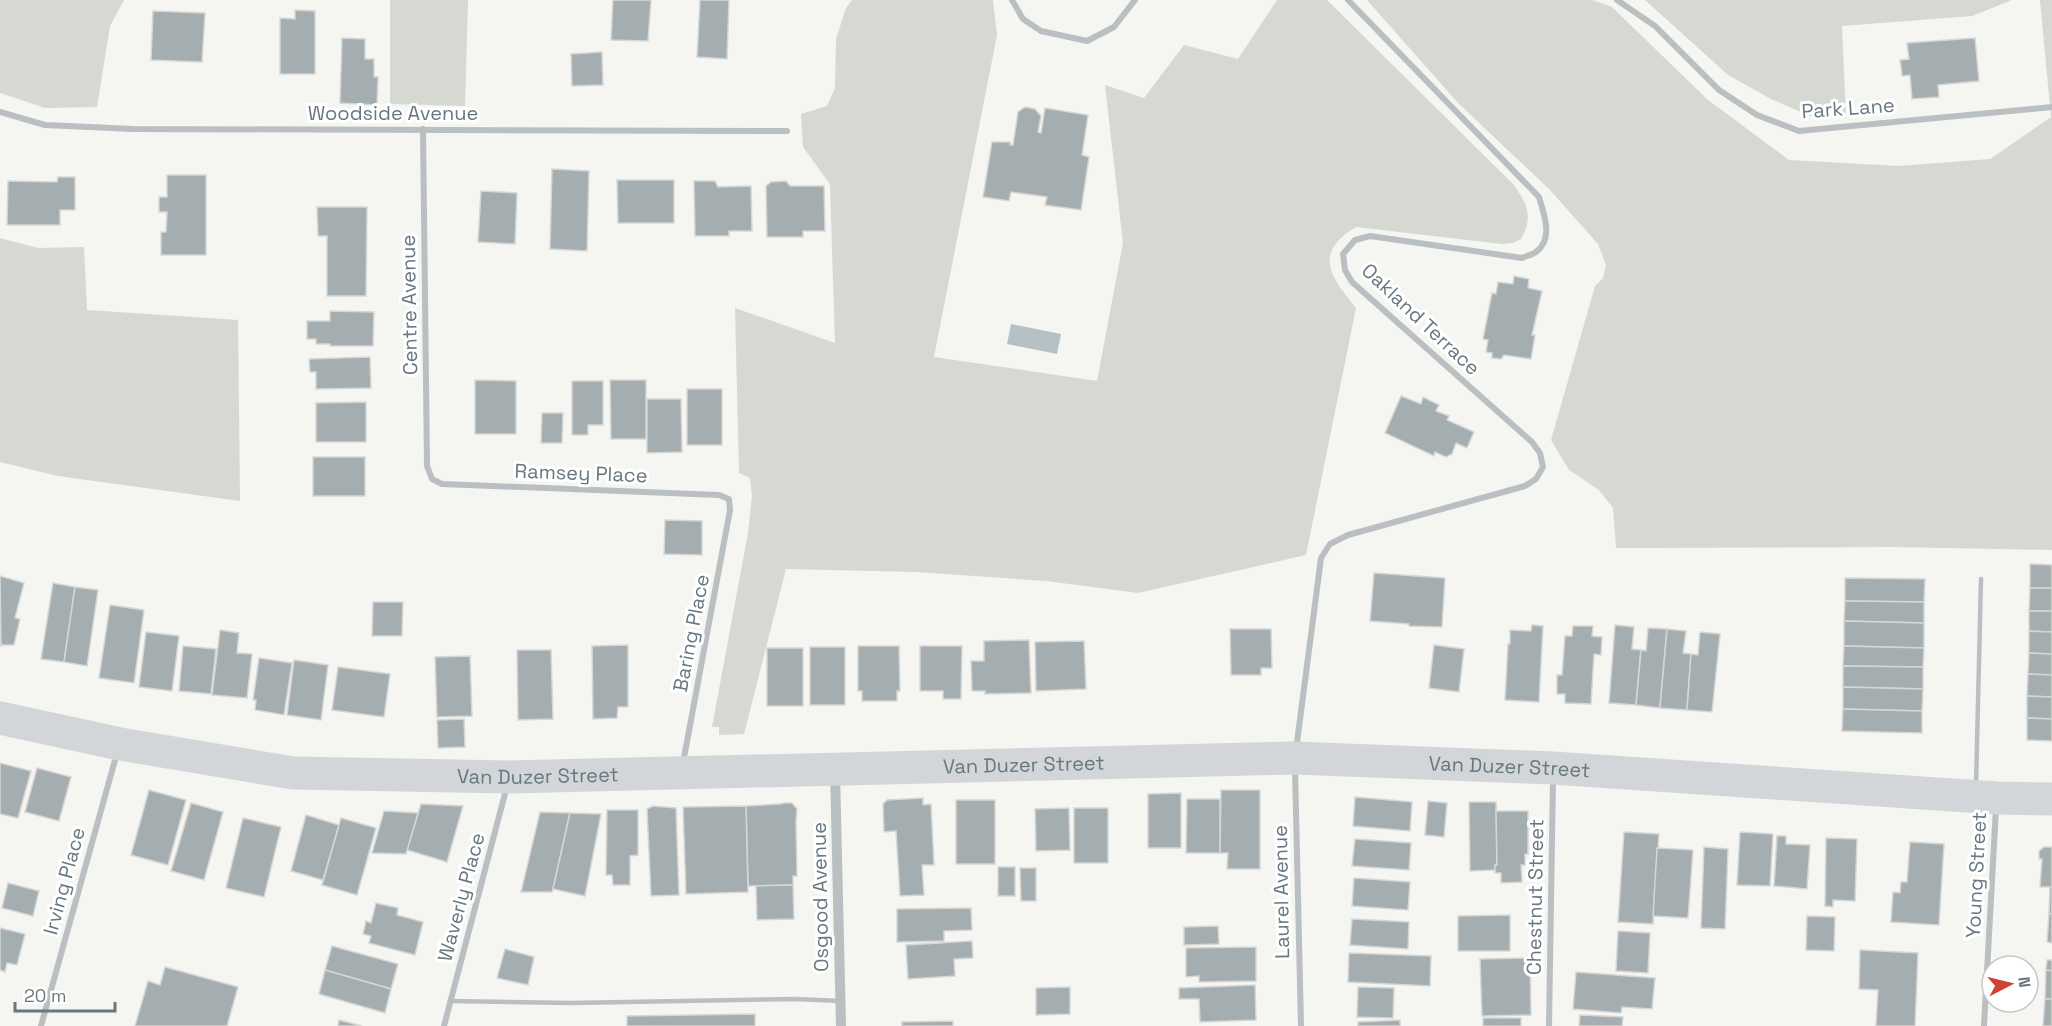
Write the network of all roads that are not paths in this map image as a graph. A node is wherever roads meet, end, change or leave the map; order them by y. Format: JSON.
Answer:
{"nodes":[{"id":1,"x":1012,"y":0,"type":"edge"},
{"id":2,"x":1135,"y":0,"type":"edge"},
{"id":3,"x":1348,"y":0,"type":"edge"},
{"id":4,"x":1617,"y":0,"type":"edge"},
{"id":5,"x":2052,"y":107,"type":"edge"},
{"id":6,"x":0,"y":112,"type":"edge"},
{"id":7,"x":423,"y":129,"type":"junction"},
{"id":8,"x":787,"y":131,"type":"dead end"},
{"id":9,"x":432,"y":479,"type":"joint"},
{"id":10,"x":729,"y":499,"type":"joint"},
{"id":11,"x":1981,"y":579,"type":"dead end"},
{"id":12,"x":0,"y":718,"type":"edge"},
{"id":13,"x":120,"y":744,"type":"junction"},
{"id":14,"x":1294,"y":758,"type":"junction"},
{"id":15,"x":835,"y":768,"type":"junction"},
{"id":16,"x":1553,"y":768,"type":"junction"},
{"id":17,"x":681,"y":772,"type":"junction"},
{"id":18,"x":509,"y":777,"type":"junction"},
{"id":19,"x":1986,"y":798,"type":"junction"},
{"id":20,"x":2052,"y":800,"type":"edge"},
{"id":21,"x":450,"y":1001,"type":"junction"},
{"id":22,"x":841,"y":1001,"type":"junction"},
{"id":23,"x":41,"y":1026,"type":"edge"},
{"id":24,"x":444,"y":1026,"type":"edge"},
{"id":25,"x":841,"y":1026,"type":"edge"},
{"id":26,"x":1301,"y":1026,"type":"edge"},
{"id":27,"x":1550,"y":1026,"type":"edge"},
{"id":28,"x":1984,"y":1026,"type":"edge"}],
"edges":[{"from":1,"to":2,"type":"street"},
{"from":3,"to":14,"type":"street","name":"Oakland Terrace"},
{"from":4,"to":5,"type":"street","name":"Park Lane"},
{"from":6,"to":7,"type":"street","name":"Woodside Avenue"},
{"from":7,"to":8,"type":"street","name":"Woodside Avenue"},
{"from":7,"to":9,"type":"street","name":"Centre Avenue"},
{"from":9,"to":10,"type":"street","name":"Ramsey Place"},
{"from":10,"to":17,"type":"street","name":"Baring Place"},
{"from":11,"to":19,"type":"lane"},
{"from":12,"to":13,"type":"main road","name":"Van Duzer Street"},
{"from":13,"to":18,"type":"main road","name":"Van Duzer Street"},
{"from":13,"to":23,"type":"street","name":"Irving Place"},
{"from":14,"to":15,"type":"main road","name":"Van Duzer Street"},
{"from":14,"to":16,"type":"main road","name":"Van Duzer Street"},
{"from":14,"to":26,"type":"street","name":"Laurel Avenue"},
{"from":15,"to":17,"type":"main road","name":"Van Duzer Street"},
{"from":15,"to":22,"type":"street","name":"Osgood Avenue"},
{"from":16,"to":19,"type":"main road","name":"Van Duzer Street"},
{"from":16,"to":27,"type":"street","name":"Chestnut Street"},
{"from":17,"to":18,"type":"main road","name":"Van Duzer Street"},
{"from":18,"to":21,"type":"street","name":"Waverly Place"},
{"from":19,"to":20,"type":"main road","name":"Van Duzer Street"},
{"from":19,"to":28,"type":"street","name":"Young Street"},
{"from":21,"to":22,"type":"lane"},
{"from":21,"to":24,"type":"street","name":"Waverly Place"},
{"from":22,"to":25,"type":"street","name":"Osgood Avenue"}]}
